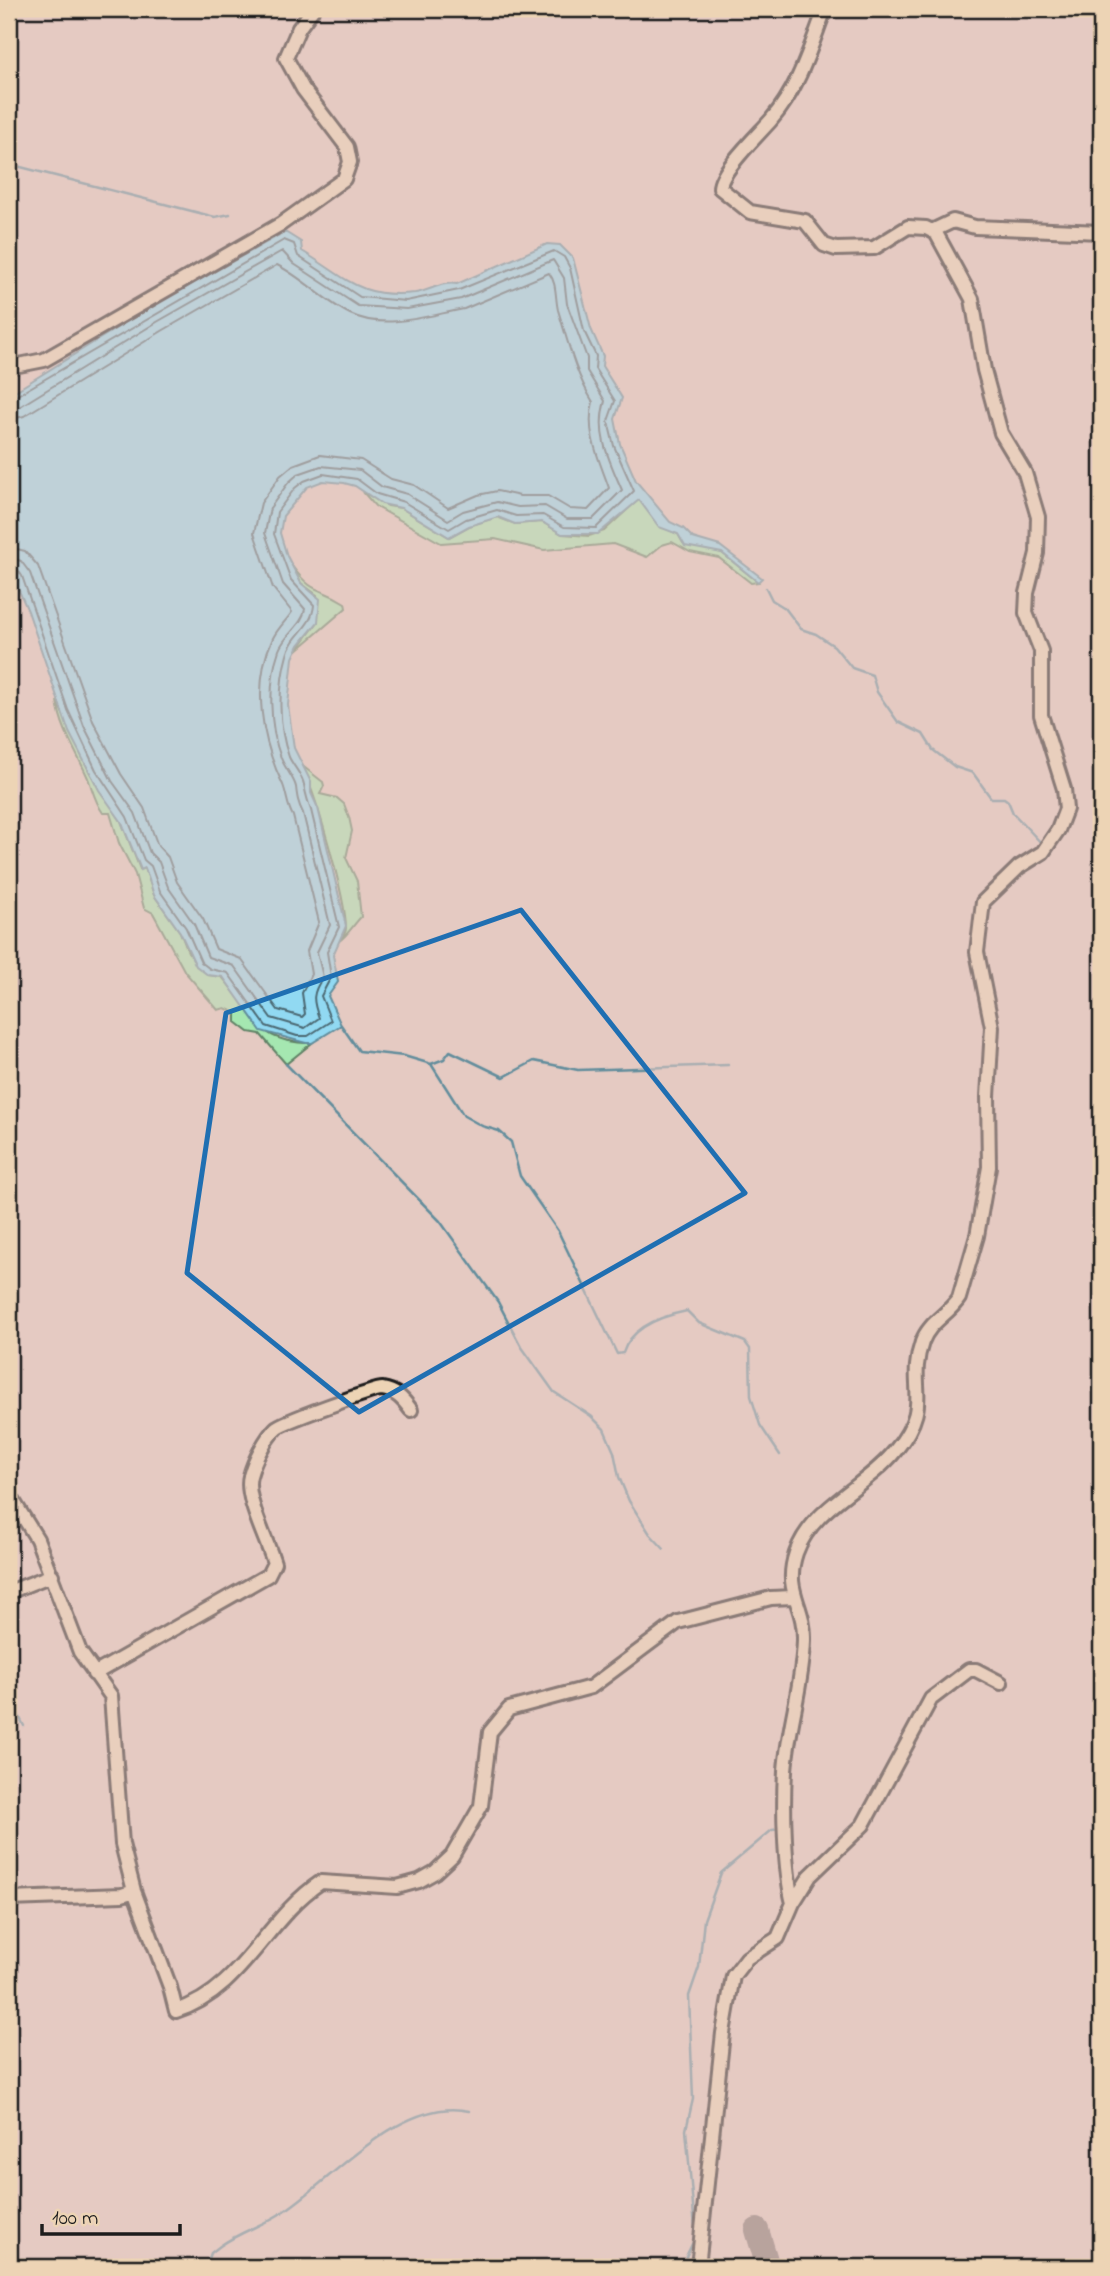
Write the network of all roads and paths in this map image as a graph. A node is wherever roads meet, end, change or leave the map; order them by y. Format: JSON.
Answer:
{"nodes":[{"id":1,"x":313,"y":9,"type":"edge"},
{"id":2,"x":825,"y":9,"type":"edge"},
{"id":3,"x":932,"y":231,"type":"junction"},
{"id":4,"x":1101,"y":232,"type":"edge"},
{"id":5,"x":9,"y":367,"type":"edge"},
{"id":6,"x":411,"y":1410,"type":"dead end"},
{"id":7,"x":9,"y":1494,"type":"edge"},
{"id":8,"x":52,"y":1575,"type":"junction"},
{"id":9,"x":9,"y":1592,"type":"edge"},
{"id":10,"x":793,"y":1597,"type":"junction"},
{"id":11,"x":94,"y":1674,"type":"junction"},
{"id":12,"x":1002,"y":1683,"type":"dead end"},
{"id":13,"x":134,"y":1891,"type":"junction"},
{"id":14,"x":9,"y":1899,"type":"edge"},
{"id":15,"x":793,"y":1903,"type":"junction"},
{"id":16,"x":698,"y":2267,"type":"edge"}],
"edges":[{"from":1,"to":5,"type":"street"},
{"from":2,"to":3,"type":"street"},
{"from":3,"to":4,"type":"street"},
{"from":3,"to":10,"type":"street"},
{"from":6,"to":11,"type":"street"},
{"from":7,"to":8,"type":"street"},
{"from":8,"to":9,"type":"street"},
{"from":8,"to":11,"type":"street"},
{"from":10,"to":13,"type":"street"},
{"from":10,"to":15,"type":"street"},
{"from":11,"to":13,"type":"street"},
{"from":12,"to":15,"type":"street"},
{"from":13,"to":14,"type":"street"},
{"from":15,"to":16,"type":"street"}]}
